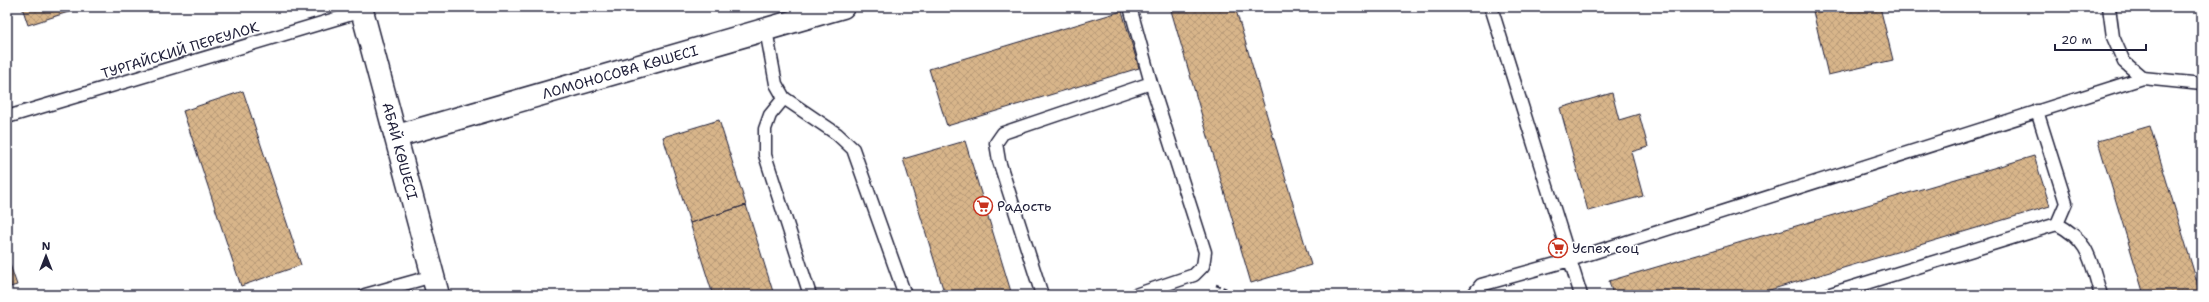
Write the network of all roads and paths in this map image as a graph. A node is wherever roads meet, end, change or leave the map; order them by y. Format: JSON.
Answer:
{"nodes":[{"id":1,"x":843,"y":7,"type":"edge"},
{"id":2,"x":1130,"y":7,"type":"edge"},
{"id":3,"x":1491,"y":7,"type":"edge"},
{"id":4,"x":2109,"y":7,"type":"edge"},
{"id":5,"x":361,"y":9,"type":"edge"},
{"id":6,"x":766,"y":30,"type":"junction"},
{"id":7,"x":2143,"y":78,"type":"junction"},
{"id":8,"x":1151,"y":83,"type":"junction"},
{"id":9,"x":2202,"y":84,"type":"edge"},
{"id":10,"x":784,"y":98,"type":"junction"},
{"id":11,"x":2037,"y":112,"type":"junction"},
{"id":12,"x":7,"y":117,"type":"edge"},
{"id":13,"x":397,"y":136,"type":"junction"},
{"id":14,"x":2056,"y":224,"type":"junction"},
{"id":15,"x":1570,"y":260,"type":"junction"},
{"id":16,"x":1194,"y":275,"type":"junction"},
{"id":17,"x":436,"y":286,"type":"edge"},
{"id":18,"x":365,"y":295,"type":"edge"},
{"id":19,"x":810,"y":295,"type":"edge"},
{"id":20,"x":905,"y":295,"type":"edge"},
{"id":21,"x":1042,"y":295,"type":"edge"},
{"id":22,"x":1135,"y":295,"type":"edge"},
{"id":23,"x":1243,"y":295,"type":"edge"},
{"id":24,"x":1473,"y":295,"type":"edge"},
{"id":25,"x":1581,"y":295,"type":"edge"},
{"id":26,"x":1827,"y":295,"type":"edge"},
{"id":27,"x":2101,"y":295,"type":"edge"}],
"edges":[{"from":1,"to":6,"type":"street","name":"ЛОМОНОСОВА КӨШЕСІ"},
{"from":2,"to":8,"type":"lane"},
{"from":3,"to":15,"type":"lane"},
{"from":4,"to":7,"type":"lane"},
{"from":5,"to":12,"type":"lane","name":"ТУРГАЙСКИЙ ПЕРЕУЛОК"},
{"from":5,"to":13,"type":"street","name":"АБАЙ КӨШЕСІ"},
{"from":6,"to":10,"type":"lane"},
{"from":6,"to":13,"type":"street","name":"ЛОМОНОСОВА КӨШЕСІ"},
{"from":7,"to":9,"type":"lane"},
{"from":7,"to":11,"type":"lane"},
{"from":8,"to":16,"type":"lane"},
{"from":8,"to":21,"type":"lane"},
{"from":10,"to":19,"type":"lane"},
{"from":10,"to":20,"type":"lane"},
{"from":11,"to":14,"type":"lane"},
{"from":11,"to":15,"type":"lane"},
{"from":13,"to":17,"type":"street","name":"АБАЙ КӨШЕСІ"},
{"from":14,"to":26,"type":"lane"},
{"from":14,"to":27,"type":"lane"},
{"from":15,"to":24,"type":"lane"},
{"from":15,"to":25,"type":"lane"},
{"from":16,"to":22,"type":"lane"},
{"from":16,"to":23,"type":"path"},
{"from":17,"to":18,"type":"lane"}]}
